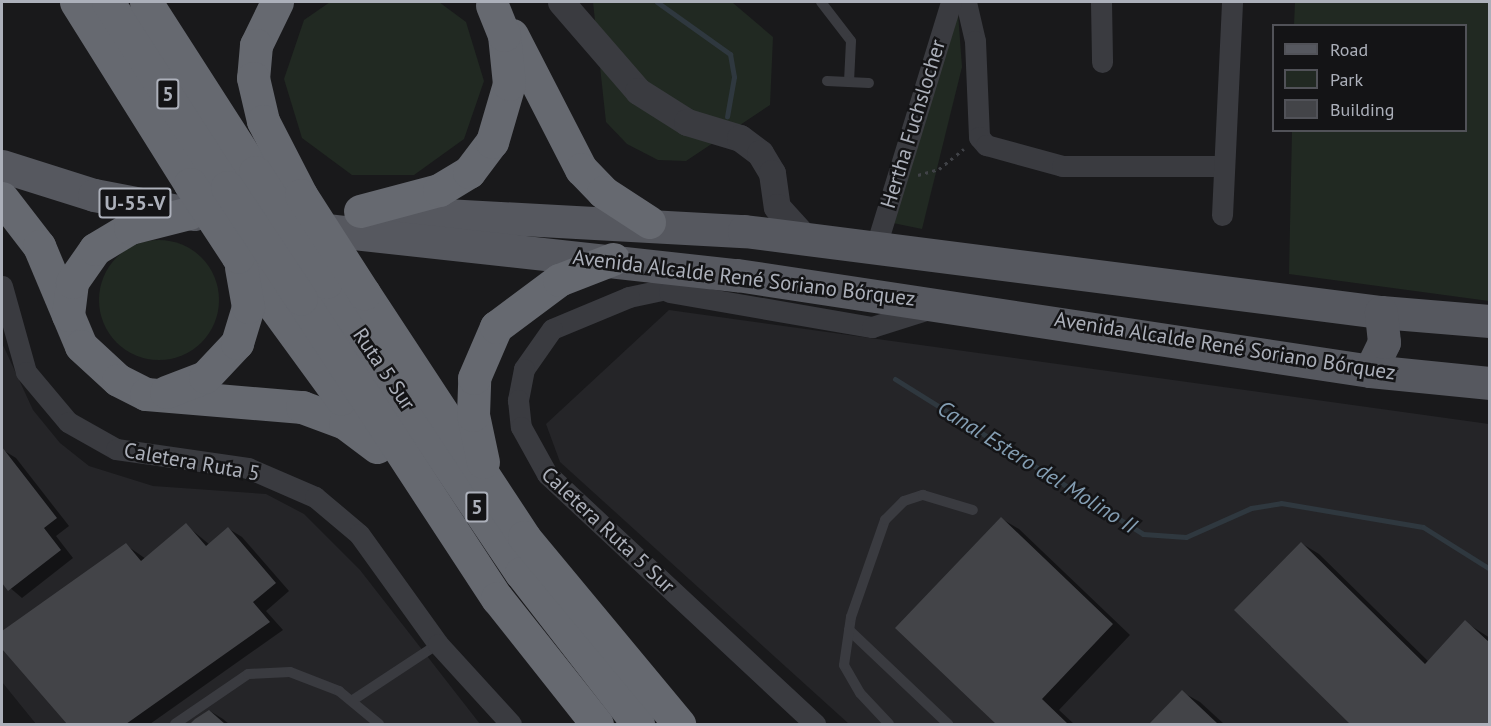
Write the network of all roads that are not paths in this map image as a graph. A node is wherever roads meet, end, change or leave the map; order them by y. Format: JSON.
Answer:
{"nodes":[{"id":1,"x":146,"y":2,"type":"edge"},
{"id":2,"x":277,"y":2,"type":"edge"},
{"id":3,"x":561,"y":2,"type":"edge"},
{"id":4,"x":821,"y":2,"type":"edge"},
{"id":5,"x":951,"y":2,"type":"edge"},
{"id":6,"x":966,"y":2,"type":"edge"},
{"id":7,"x":1101,"y":2,"type":"edge"},
{"id":8,"x":1232,"y":2,"type":"edge"},
{"id":9,"x":490,"y":3,"type":"edge"},
{"id":10,"x":85,"y":6,"type":"edge"},
{"id":11,"x":1102,"y":62,"type":"dead end"},
{"id":12,"x":827,"y":81,"type":"dead end"},
{"id":13,"x":849,"y":82,"type":"junction"},
{"id":14,"x":869,"y":83,"type":"dead end"},
{"id":15,"x":2,"y":150,"type":"edge"},
{"id":16,"x":2,"y":166,"type":"edge"},
{"id":17,"x":1222,"y":166,"type":"junction"},
{"id":18,"x":772,"y":187,"type":"junction"},
{"id":19,"x":252,"y":196,"type":"junction"},
{"id":20,"x":2,"y":198,"type":"edge"},
{"id":21,"x":190,"y":199,"type":"junction"},
{"id":22,"x":360,"y":211,"type":"junction"},
{"id":23,"x":1222,"y":215,"type":"dead end"},
{"id":24,"x":650,"y":222,"type":"junction"},
{"id":25,"x":744,"y":231,"type":"junction"},
{"id":26,"x":805,"y":238,"type":"junction"},
{"id":27,"x":876,"y":246,"type":"junction"},
{"id":28,"x":613,"y":260,"type":"junction"},
{"id":29,"x":246,"y":271,"type":"junction"},
{"id":30,"x":737,"y":275,"type":"junction"},
{"id":31,"x":2,"y":286,"type":"edge"},
{"id":32,"x":654,"y":290,"type":"junction"},
{"id":33,"x":314,"y":291,"type":"junction"},
{"id":34,"x":944,"y":303,"type":"junction"},
{"id":35,"x":1381,"y":312,"type":"junction"},
{"id":36,"x":1490,"y":321,"type":"edge"},
{"id":37,"x":69,"y":323,"type":"junction"},
{"id":38,"x":1370,"y":371,"type":"junction"},
{"id":39,"x":1490,"y":383,"type":"edge"},
{"id":40,"x":146,"y":394,"type":"junction"},
{"id":41,"x":378,"y":447,"type":"junction"},
{"id":42,"x":494,"y":492,"type":"junction"},
{"id":43,"x":973,"y":510,"type":"dead end"},
{"id":44,"x":497,"y":598,"type":"junction"},
{"id":45,"x":849,"y":630,"type":"junction"},
{"id":46,"x":438,"y":644,"type":"junction"},
{"id":47,"x":353,"y":700,"type":"junction"},
{"id":48,"x":174,"y":724,"type":"edge"},
{"id":49,"x":379,"y":724,"type":"edge"},
{"id":50,"x":511,"y":724,"type":"edge"},
{"id":51,"x":597,"y":724,"type":"edge"},
{"id":52,"x":638,"y":724,"type":"edge"},
{"id":53,"x":679,"y":724,"type":"edge"},
{"id":54,"x":815,"y":724,"type":"edge"},
{"id":55,"x":889,"y":724,"type":"edge"},
{"id":56,"x":948,"y":724,"type":"edge"}],
"edges":[{"from":1,"to":19,"type":"highway","name":"Ruta 5 Sur","number":"5"},
{"from":2,"to":42,"type":"highway","bridge":true},
{"from":3,"to":18,"type":"street"},
{"from":4,"to":13,"type":"lane"},
{"from":5,"to":27,"type":"street","name":"Hertha Fuchslocher"},
{"from":6,"to":17,"type":"street"},
{"from":7,"to":11,"type":"street"},
{"from":8,"to":17,"type":"street"},
{"from":9,"to":22,"type":"highway"},
{"from":9,"to":24,"type":"highway"},
{"from":10,"to":19,"type":"highway","name":"Ruta 5 Sur","number":"5"},
{"from":10,"to":21,"type":"highway"},
{"from":12,"to":13,"type":"lane"},
{"from":13,"to":14,"type":"lane"},
{"from":15,"to":19,"type":"main road","name":"Avenida Alcalde René Soriano Bórquez","number":"U-55-V"},
{"from":16,"to":21,"type":"main road","name":"Avenida Alcalde René Soriano Bórquez","number":"U-55-V"},
{"from":17,"to":23,"type":"street"},
{"from":18,"to":25,"type":"street"},
{"from":18,"to":26,"type":"street"},
{"from":19,"to":21,"type":"main road","name":"Avenida Alcalde René Soriano Bórquez","number":"U-55-V"},
{"from":19,"to":22,"type":"main road","name":"Avenida Alcalde René Soriano Bórquez"},
{"from":19,"to":28,"type":"main road","name":"Avenida Alcalde René Soriano Bórquez"},
{"from":19,"to":33,"type":"highway","name":"Ruta 5 Sur","number":"5","bridge":true},
{"from":20,"to":37,"type":"highway"},
{"from":21,"to":29,"type":"highway","bridge":true},
{"from":21,"to":37,"type":"highway"},
{"from":22,"to":24,"type":"main road","name":"Avenida Alcalde René Soriano Bórquez"},
{"from":24,"to":25,"type":"main road","name":"Avenida Alcalde René Soriano Bórquez"},
{"from":25,"to":26,"type":"main road","name":"Avenida Alcalde René Soriano Bórquez"},
{"from":26,"to":27,"type":"main road","name":"Avenida Alcalde René Soriano Bórquez"},
{"from":27,"to":30,"type":"main road"},
{"from":27,"to":35,"type":"main road","name":"Avenida Alcalde René Soriano Bórquez"},
{"from":28,"to":30,"type":"main road","name":"Avenida Alcalde René Soriano Bórquez"},
{"from":28,"to":42,"type":"highway"},
{"from":29,"to":40,"type":"highway"},
{"from":29,"to":41,"type":"highway"},
{"from":30,"to":32,"type":"street","name":"Caletera Ruta 5 Sur"},
{"from":30,"to":34,"type":"main road","name":"Avenida Alcalde René Soriano Bórquez"},
{"from":31,"to":46,"type":"street","name":"Caletera Ruta 5"},
{"from":32,"to":34,"type":"street","name":"Caletera Ruta 5 Sur"},
{"from":32,"to":54,"type":"street","name":"Caletera Ruta 5 Sur"},
{"from":33,"to":44,"type":"highway","name":"Ruta 5 Sur","number":"5"},
{"from":33,"to":52,"type":"highway","name":"Ruta 5 Sur","number":"5"},
{"from":34,"to":38,"type":"main road","name":"Avenida Alcalde René Soriano Bórquez"},
{"from":35,"to":36,"type":"main road","name":"Avenida Alcalde René Soriano Bórquez"},
{"from":35,"to":38,"type":"main road"},
{"from":37,"to":40,"type":"highway"},
{"from":38,"to":39,"type":"main road","name":"Avenida Alcalde René Soriano Bórquez"},
{"from":40,"to":41,"type":"highway"},
{"from":41,"to":44,"type":"highway"},
{"from":42,"to":53,"type":"highway"},
{"from":43,"to":45,"type":"lane"},
{"from":44,"to":51,"type":"highway","name":"Ruta 5 Sur","number":"5"},
{"from":45,"to":55,"type":"lane"},
{"from":45,"to":56,"type":"lane"},
{"from":46,"to":47,"type":"lane"},
{"from":46,"to":50,"type":"street","name":"Caletera Ruta 5"},
{"from":47,"to":48,"type":"lane"},
{"from":47,"to":49,"type":"lane"}]}
